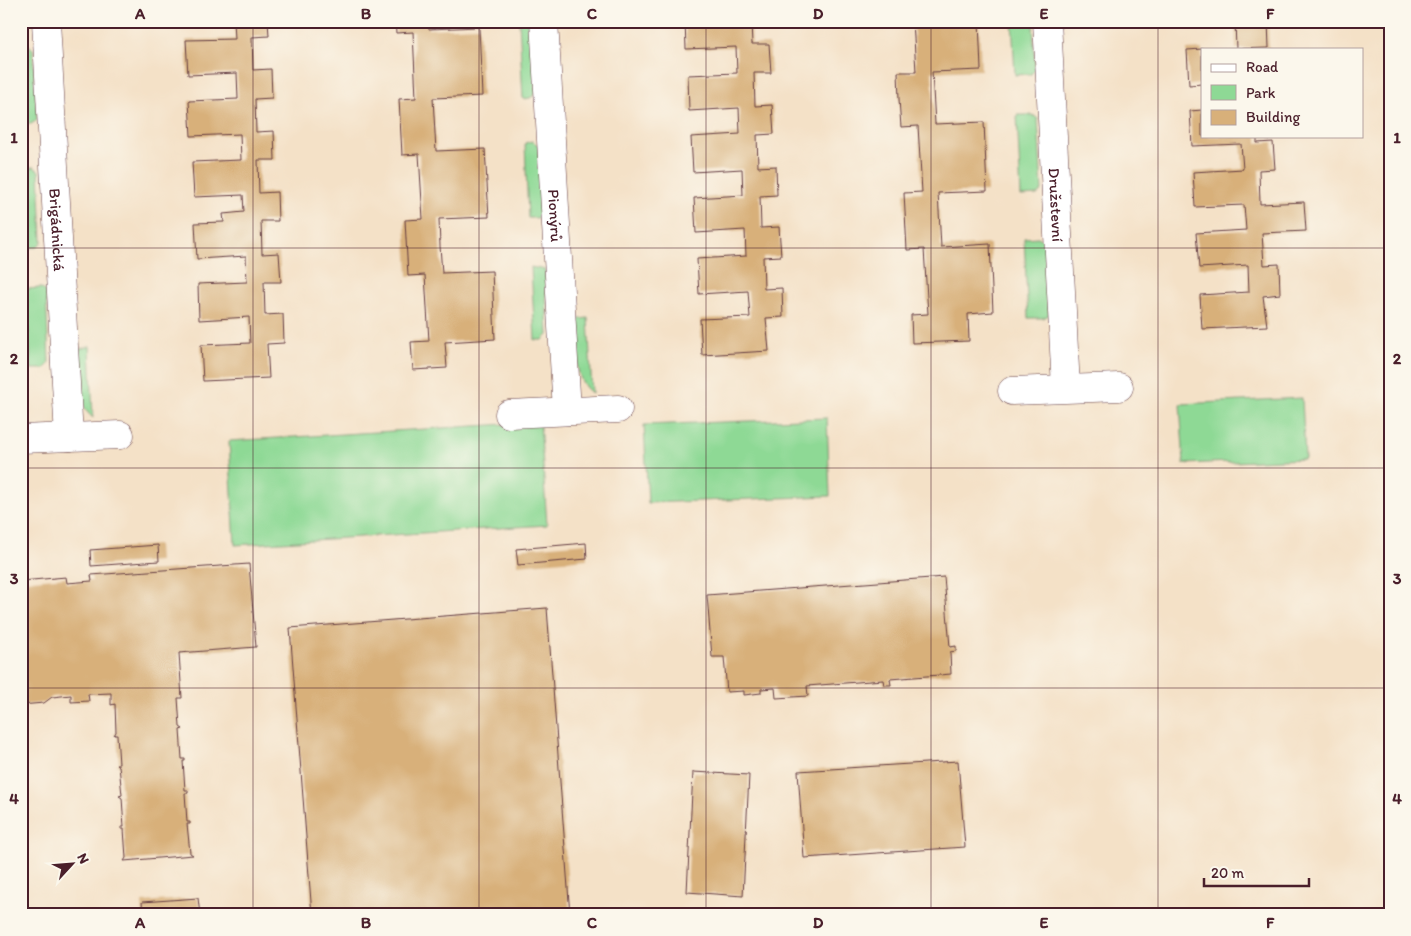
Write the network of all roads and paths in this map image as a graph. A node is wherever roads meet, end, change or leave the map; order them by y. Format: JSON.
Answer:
{"nodes":[{"id":1,"x":46,"y":21,"type":"edge"},
{"id":2,"x":544,"y":21,"type":"edge"},
{"id":3,"x":1047,"y":21,"type":"edge"},
{"id":4,"x":1120,"y":387,"type":"dead end"},
{"id":5,"x":1066,"y":388,"type":"junction"},
{"id":6,"x":1012,"y":391,"type":"dead end"},
{"id":7,"x":618,"y":409,"type":"dead end"},
{"id":8,"x":566,"y":411,"type":"junction"},
{"id":9,"x":509,"y":414,"type":"dead end"},
{"id":10,"x":120,"y":435,"type":"dead end"},
{"id":11,"x":69,"y":437,"type":"junction"},
{"id":12,"x":21,"y":439,"type":"edge"}],
"edges":[{"from":1,"to":11,"type":"street","name":"Brigádnická"},
{"from":2,"to":8,"type":"street","name":"Pionýrů"},
{"from":3,"to":5,"type":"street","name":"Družstevní"},
{"from":4,"to":5,"type":"street"},
{"from":5,"to":6,"type":"street"},
{"from":7,"to":8,"type":"street"},
{"from":8,"to":9,"type":"street"},
{"from":10,"to":11,"type":"street"},
{"from":11,"to":12,"type":"street"}]}
